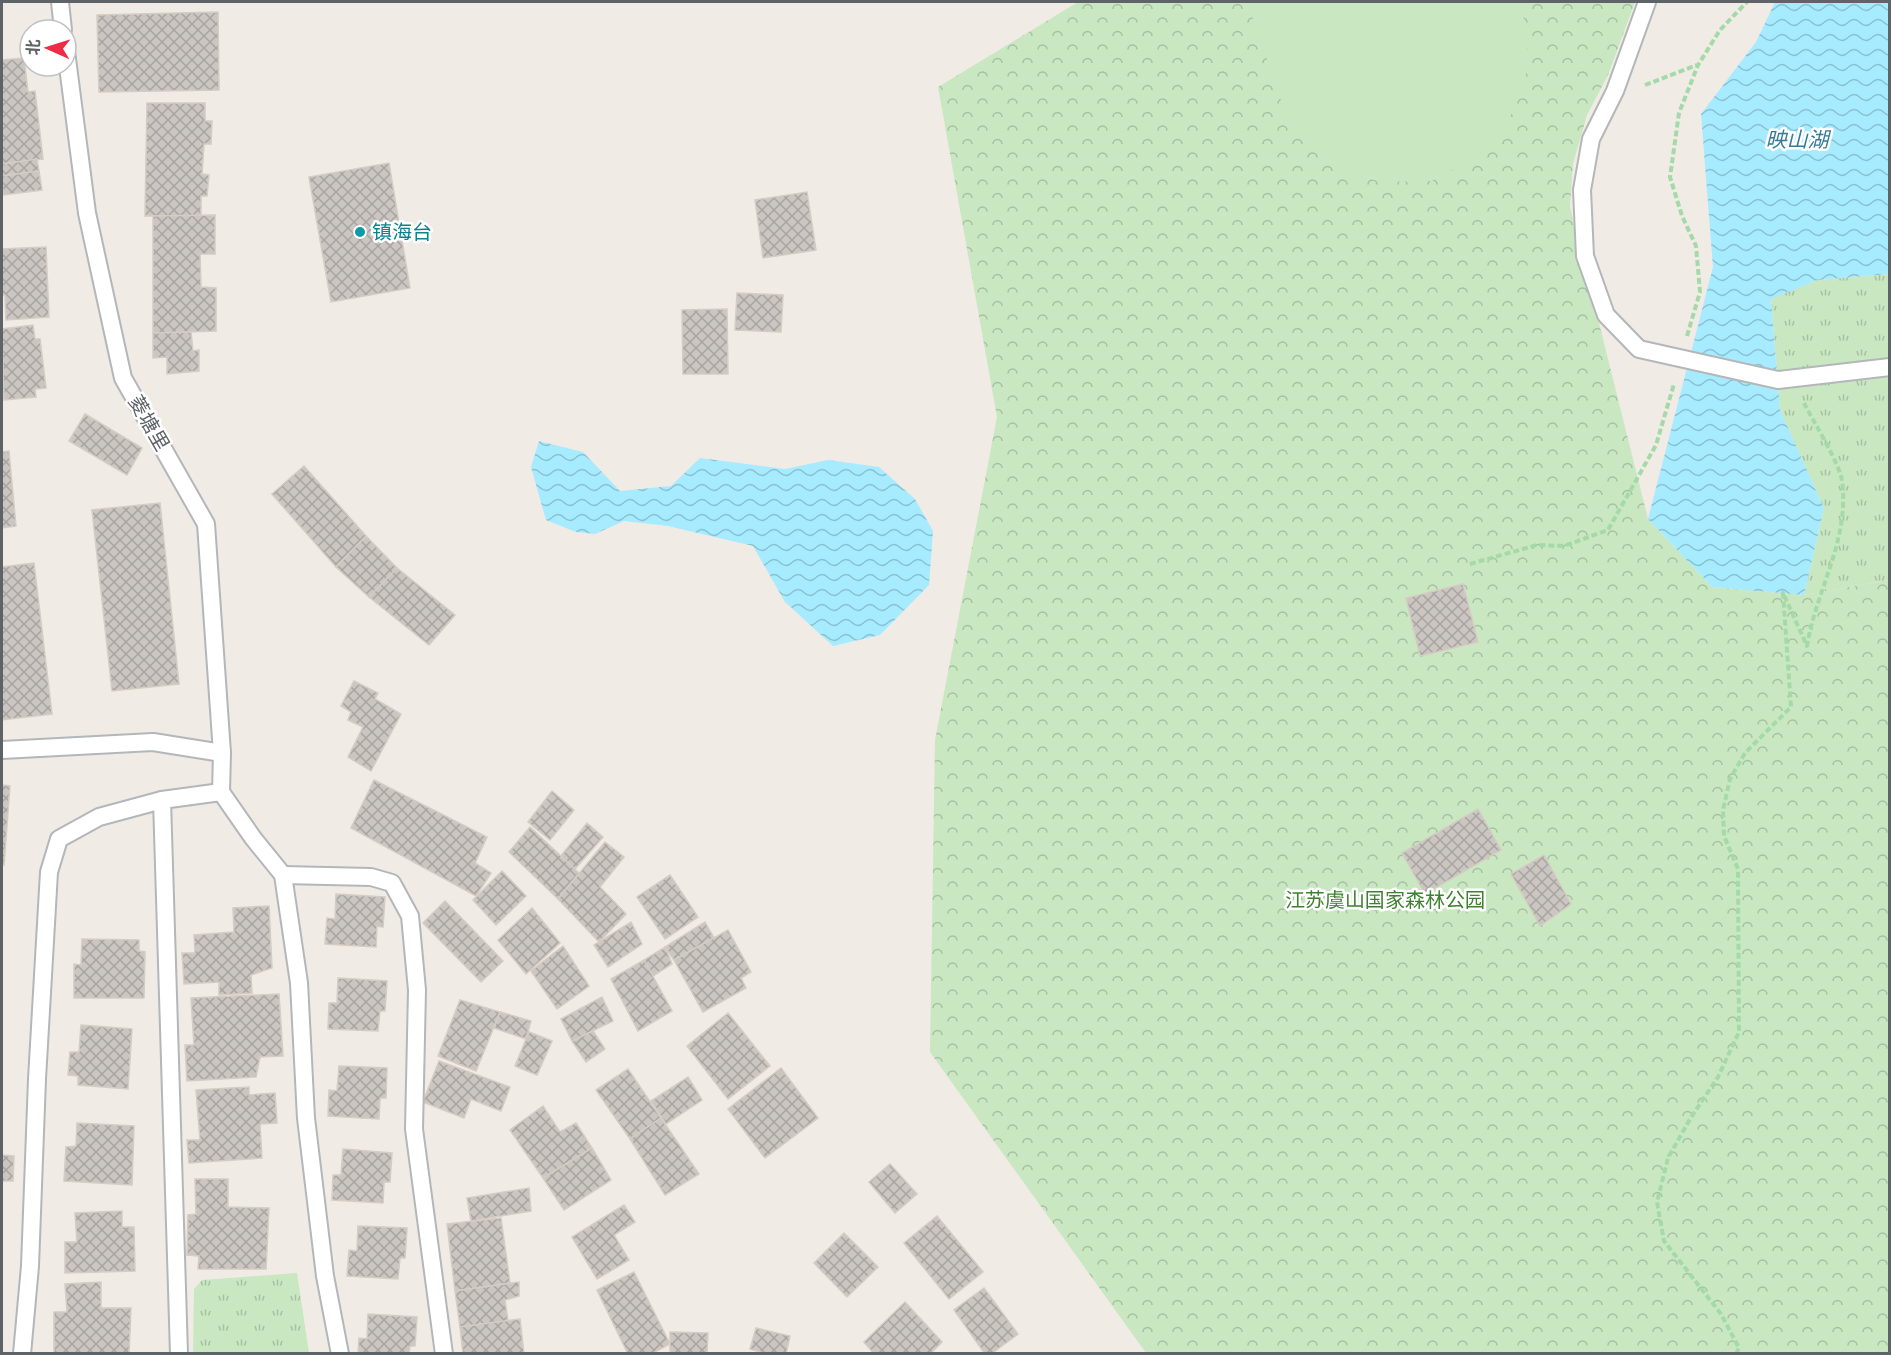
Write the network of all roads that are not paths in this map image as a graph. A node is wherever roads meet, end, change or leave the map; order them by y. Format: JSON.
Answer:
{"nodes":[{"id":1,"x":60,"y":2,"type":"edge"},
{"id":2,"x":1647,"y":2,"type":"edge"},
{"id":3,"x":62,"y":18,"type":"edge"},
{"id":4,"x":70,"y":78,"type":"edge"},
{"id":5,"x":1890,"y":367,"type":"edge"},
{"id":6,"x":2,"y":750,"type":"edge"},
{"id":7,"x":222,"y":753,"type":"junction"},
{"id":8,"x":221,"y":792,"type":"junction"},
{"id":9,"x":162,"y":800,"type":"junction"},
{"id":10,"x":283,"y":875,"type":"junction"},
{"id":11,"x":22,"y":1353,"type":"edge"},
{"id":12,"x":179,"y":1353,"type":"edge"},
{"id":13,"x":340,"y":1353,"type":"edge"},
{"id":14,"x":444,"y":1353,"type":"edge"}],
"edges":[{"from":1,"to":3,"type":"lane"},
{"from":2,"to":5,"type":"lane"},
{"from":4,"to":7,"type":"lane","name":"菱塘里"},
{"from":6,"to":7,"type":"lane"},
{"from":7,"to":8,"type":"lane","name":"菱塘里"},
{"from":8,"to":9,"type":"lane"},
{"from":8,"to":10,"type":"lane"},
{"from":9,"to":11,"type":"lane"},
{"from":9,"to":12,"type":"lane"},
{"from":10,"to":13,"type":"lane"},
{"from":10,"to":14,"type":"lane"}]}
